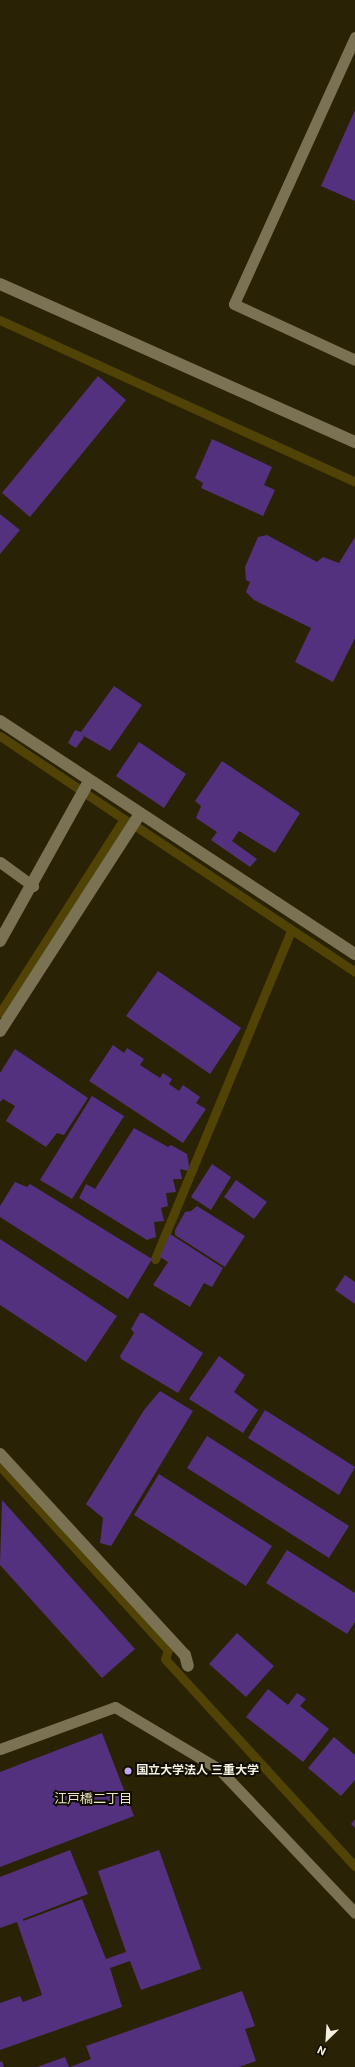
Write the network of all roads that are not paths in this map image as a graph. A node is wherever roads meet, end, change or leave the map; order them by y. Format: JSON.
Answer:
{"nodes":[{"id":1,"x":355,"y":37,"type":"edge"},
{"id":2,"x":0,"y":284,"type":"edge"},
{"id":3,"x":355,"y":360,"type":"edge"},
{"id":4,"x":355,"y":442,"type":"edge"},
{"id":5,"x":0,"y":721,"type":"edge"},
{"id":6,"x":90,"y":781,"type":"junction"},
{"id":7,"x":139,"y":814,"type":"junction"},
{"id":8,"x":0,"y":862,"type":"edge"},
{"id":9,"x":33,"y":886,"type":"junction"},
{"id":10,"x":0,"y":941,"type":"edge"},
{"id":11,"x":355,"y":954,"type":"edge"},
{"id":12,"x":0,"y":1031,"type":"edge"},
{"id":13,"x":0,"y":1454,"type":"edge"},
{"id":14,"x":188,"y":1666,"type":"dead end"},
{"id":15,"x":0,"y":1749,"type":"edge"},
{"id":16,"x":355,"y":1913,"type":"edge"}],
"edges":[{"from":1,"to":3,"type":"lane"},
{"from":2,"to":4,"type":"street"},
{"from":5,"to":6,"type":"street"},
{"from":6,"to":7,"type":"street"},
{"from":6,"to":9,"type":"street"},
{"from":7,"to":11,"type":"street"},
{"from":7,"to":12,"type":"street"},
{"from":8,"to":9,"type":"lane"},
{"from":9,"to":10,"type":"street"},
{"from":13,"to":14,"type":"street"},
{"from":15,"to":16,"type":"lane"}]}
